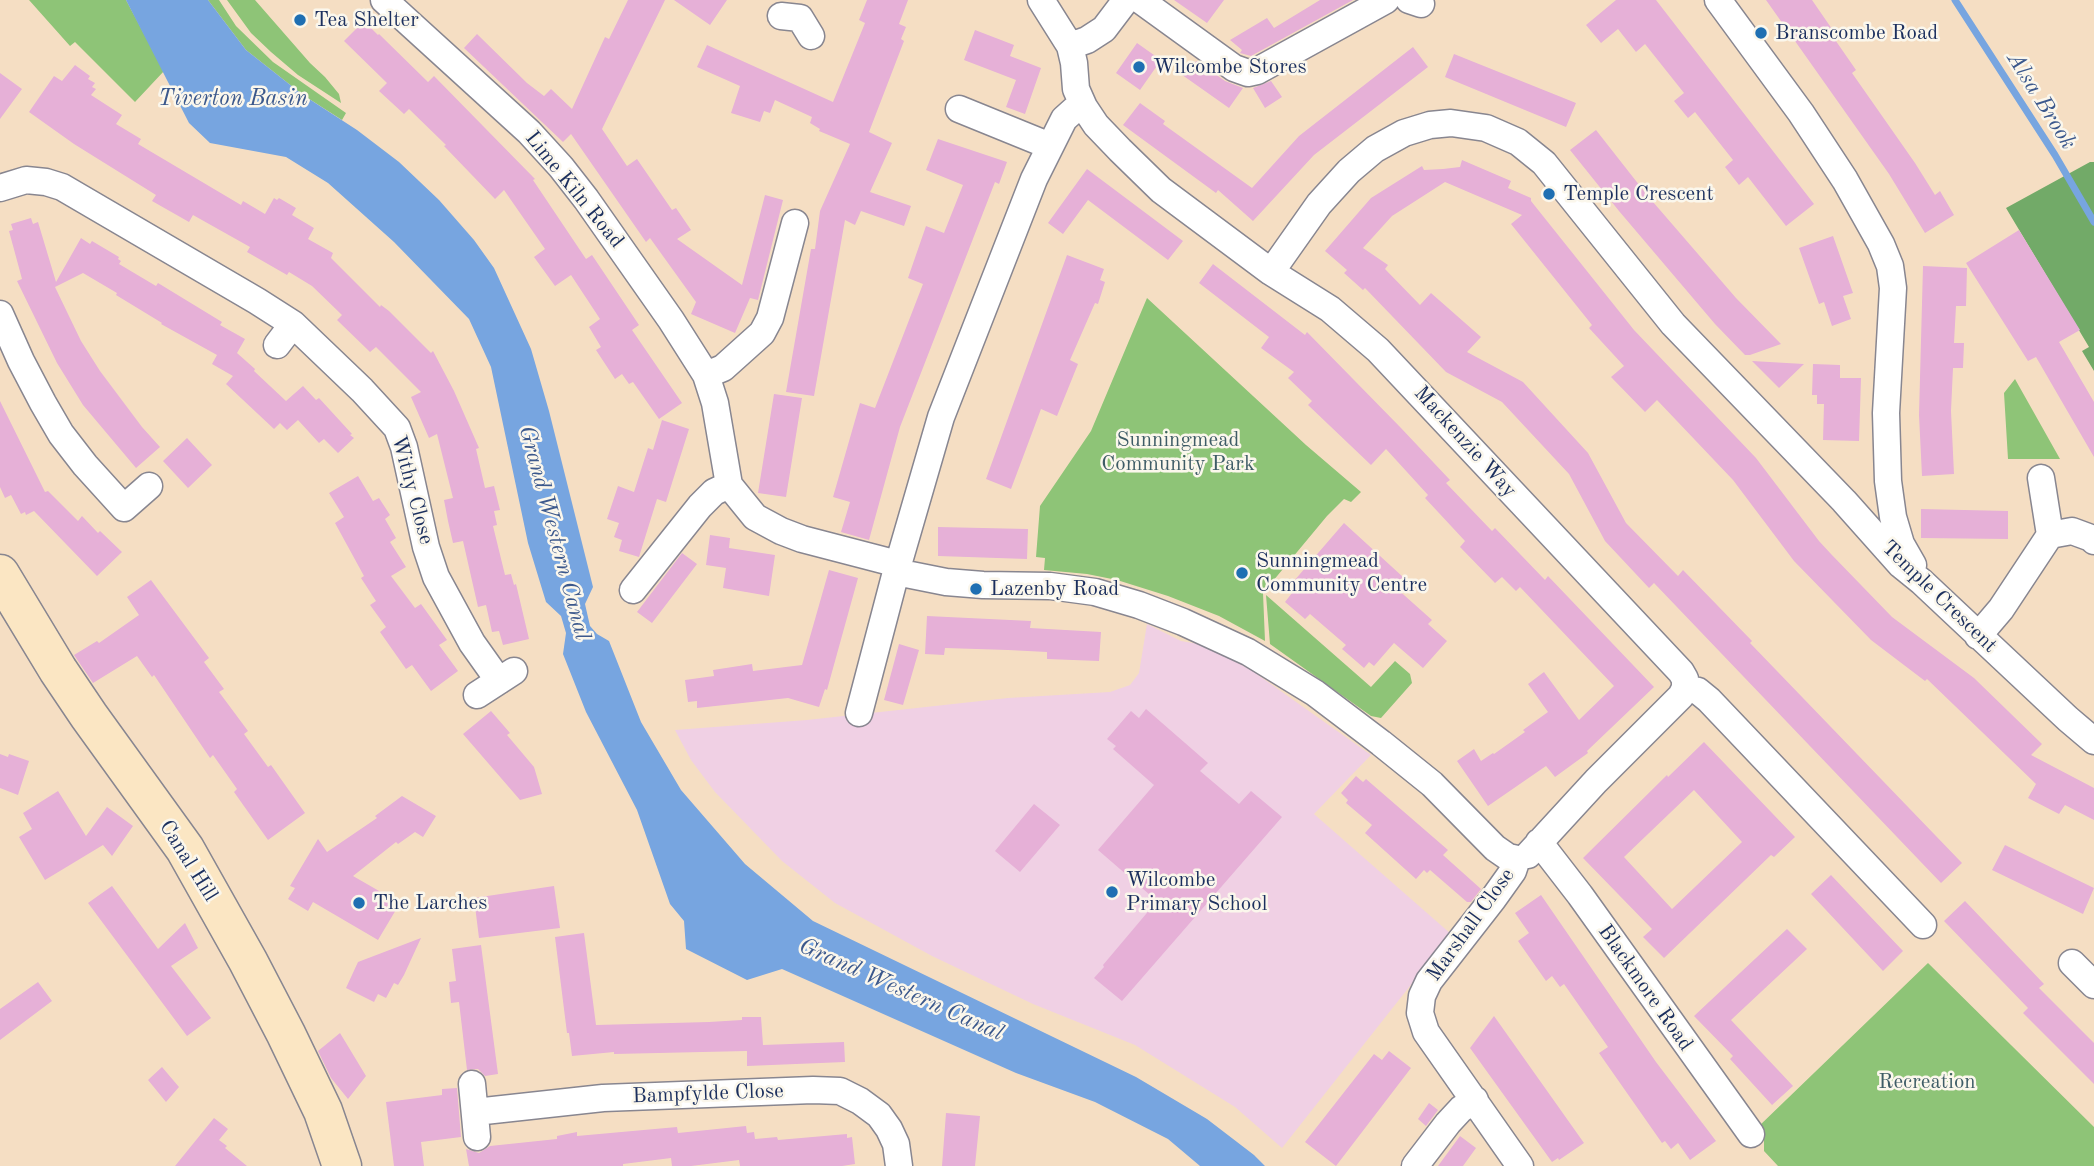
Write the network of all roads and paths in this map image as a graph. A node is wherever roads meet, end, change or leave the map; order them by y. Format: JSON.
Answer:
{"nodes":[{"id":1,"x":1041,"y":0,"type":"edge"},
{"id":2,"x":1126,"y":0,"type":"edge"},
{"id":3,"x":1140,"y":0,"type":"edge"},
{"id":4,"x":1386,"y":0,"type":"edge"},
{"id":5,"x":1718,"y":0,"type":"edge"},
{"id":6,"x":372,"y":4,"type":"edge"},
{"id":7,"x":1070,"y":46,"type":"junction"},
{"id":8,"x":1084,"y":107,"type":"junction"},
{"id":9,"x":959,"y":108,"type":"dead end"},
{"id":10,"x":1050,"y":146,"type":"junction"},
{"id":11,"x":0,"y":188,"type":"edge"},
{"id":12,"x":796,"y":223,"type":"dead end"},
{"id":13,"x":1271,"y":272,"type":"junction"},
{"id":14,"x":0,"y":314,"type":"edge"},
{"id":15,"x":706,"y":375,"type":"junction"},
{"id":16,"x":2041,"y":478,"type":"dead end"},
{"id":17,"x":1888,"y":481,"type":"junction"},
{"id":18,"x":729,"y":485,"type":"junction"},
{"id":19,"x":149,"y":486,"type":"dead end"},
{"id":20,"x":1844,"y":501,"type":"junction"},
{"id":21,"x":2050,"y":535,"type":"junction"},
{"id":22,"x":2094,"y":541,"type":"edge"},
{"id":23,"x":897,"y":568,"type":"junction"},
{"id":24,"x":0,"y":574,"type":"edge"},
{"id":25,"x":1922,"y":582,"type":"junction"},
{"id":26,"x":633,"y":590,"type":"dead end"},
{"id":27,"x":1978,"y":636,"type":"junction"},
{"id":28,"x":497,"y":682,"type":"dead end"},
{"id":29,"x":1685,"y":688,"type":"junction"},
{"id":30,"x":859,"y":713,"type":"dead end"},
{"id":31,"x":2094,"y":741,"type":"edge"},
{"id":32,"x":1539,"y":842,"type":"junction"},
{"id":33,"x":1517,"y":859,"type":"junction"},
{"id":34,"x":1923,"y":925,"type":"dead end"},
{"id":35,"x":2073,"y":963,"type":"dead end"},
{"id":36,"x":2094,"y":985,"type":"edge"},
{"id":37,"x":472,"y":1084,"type":"dead end"},
{"id":38,"x":1475,"y":1100,"type":"junction"},
{"id":39,"x":1751,"y":1134,"type":"dead end"},
{"id":40,"x":342,"y":1166,"type":"edge"},
{"id":41,"x":899,"y":1166,"type":"edge"},
{"id":42,"x":1415,"y":1166,"type":"edge"},
{"id":43,"x":1520,"y":1166,"type":"edge"}],
"edges":[{"from":1,"to":7,"type":"street","name":"Mackenzie Way"},
{"from":2,"to":7,"type":"street"},
{"from":3,"to":4,"type":"street"},
{"from":5,"to":17,"type":"street"},
{"from":6,"to":15,"type":"street","name":"Lime Kiln Road"},
{"from":7,"to":8,"type":"street","name":"Mackenzie Way"},
{"from":8,"to":10,"type":"street"},
{"from":8,"to":13,"type":"street","name":"Mackenzie Way"},
{"from":9,"to":10,"type":"street"},
{"from":10,"to":23,"type":"street"},
{"from":11,"to":28,"type":"street","name":"Withy Close"},
{"from":12,"to":15,"type":"street"},
{"from":13,"to":20,"type":"street","name":"Temple Crescent"},
{"from":13,"to":29,"type":"street","name":"Mackenzie Way"},
{"from":14,"to":19,"type":"street"},
{"from":15,"to":18,"type":"street","name":"Lime Kiln Road"},
{"from":16,"to":21,"type":"street"},
{"from":17,"to":20,"type":"street"},
{"from":17,"to":25,"type":"street"},
{"from":18,"to":23,"type":"street","name":"Lime Kiln Road"},
{"from":18,"to":26,"type":"street"},
{"from":20,"to":25,"type":"street","name":"Temple Crescent"},
{"from":21,"to":22,"type":"street"},
{"from":21,"to":27,"type":"street"},
{"from":23,"to":30,"type":"street"},
{"from":23,"to":33,"type":"street"},
{"from":24,"to":40,"type":"street","name":"Canal Hill"},
{"from":25,"to":27,"type":"street","name":"Temple Crescent"},
{"from":27,"to":31,"type":"street","name":"Temple Crescent"},
{"from":29,"to":32,"type":"street"},
{"from":29,"to":34,"type":"street"},
{"from":32,"to":33,"type":"street"},
{"from":32,"to":39,"type":"street","name":"Blackmore Road"},
{"from":33,"to":38,"type":"street","name":"Marshall Close"},
{"from":35,"to":36,"type":"street"},
{"from":37,"to":41,"type":"street","name":"Bampfylde Close"},
{"from":38,"to":42,"type":"street"},
{"from":38,"to":43,"type":"street","name":"Marshall Close"}]}
